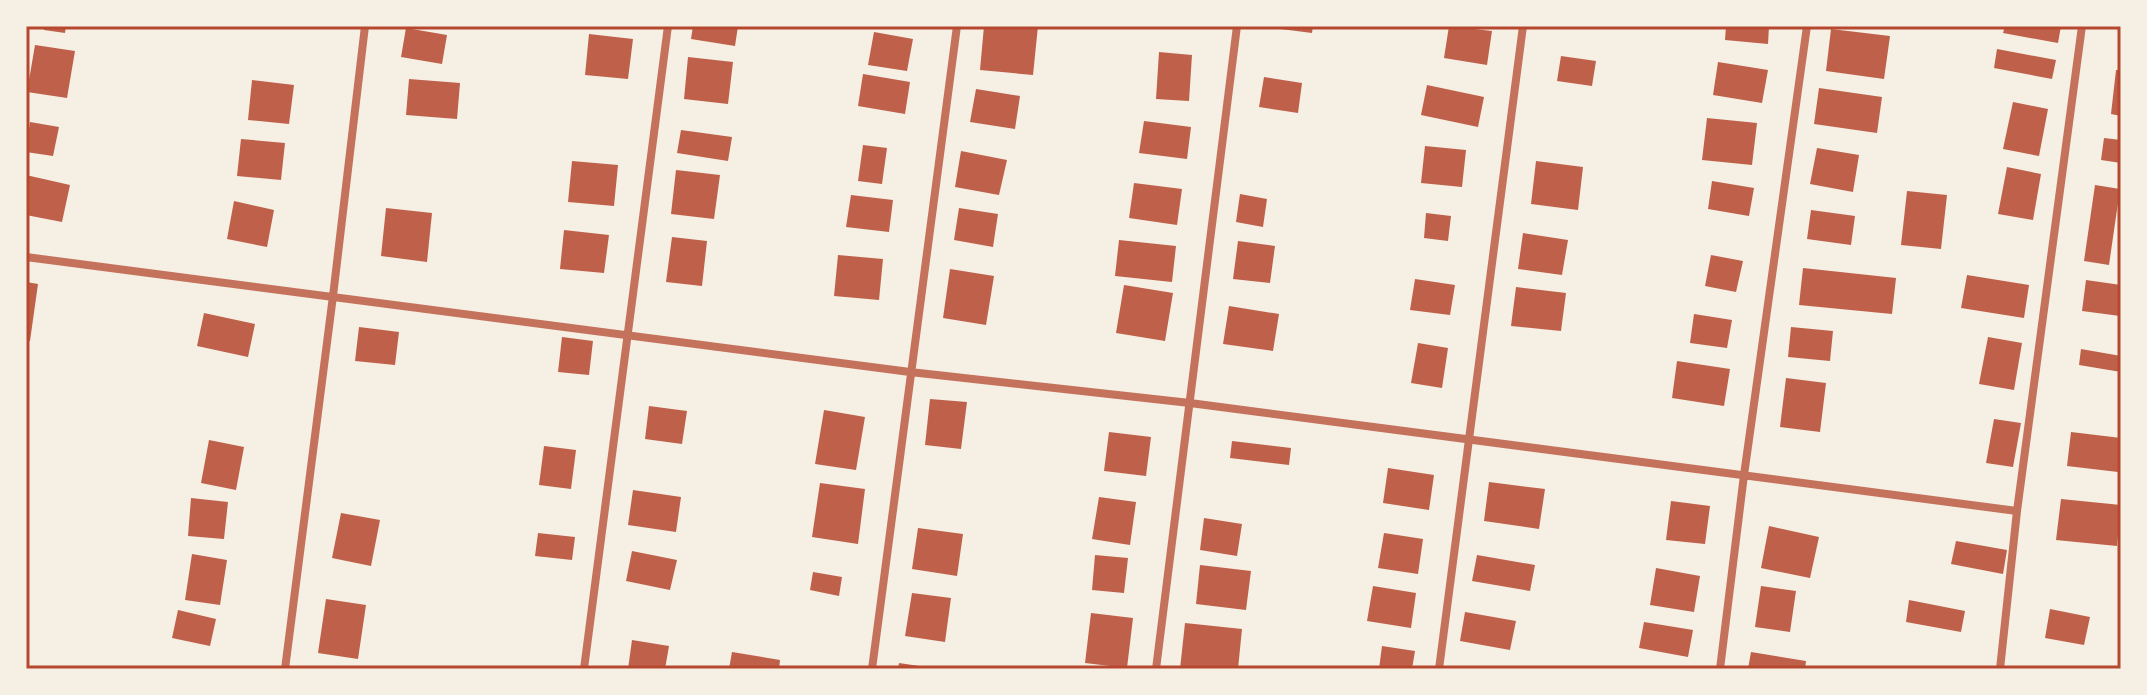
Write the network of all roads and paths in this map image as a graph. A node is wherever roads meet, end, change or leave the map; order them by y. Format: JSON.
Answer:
{"nodes":[{"id":1,"x":365,"y":26,"type":"edge"},
{"id":2,"x":668,"y":26,"type":"edge"},
{"id":3,"x":957,"y":26,"type":"edge"},
{"id":4,"x":1237,"y":26,"type":"edge"},
{"id":5,"x":1523,"y":26,"type":"edge"},
{"id":6,"x":1807,"y":26,"type":"edge"},
{"id":7,"x":2082,"y":26,"type":"edge"},
{"id":8,"x":26,"y":257,"type":"edge"},
{"id":9,"x":333,"y":296,"type":"junction"},
{"id":10,"x":627,"y":334,"type":"junction"},
{"id":11,"x":910,"y":372,"type":"junction"},
{"id":12,"x":1190,"y":403,"type":"junction"},
{"id":13,"x":1469,"y":439,"type":"junction"},
{"id":14,"x":1744,"y":475,"type":"junction"},
{"id":15,"x":2017,"y":511,"type":"junction"},
{"id":16,"x":285,"y":669,"type":"edge"},
{"id":17,"x":584,"y":669,"type":"edge"},
{"id":18,"x":872,"y":669,"type":"edge"},
{"id":19,"x":1156,"y":669,"type":"edge"},
{"id":20,"x":1439,"y":669,"type":"edge"},
{"id":21,"x":1720,"y":669,"type":"edge"},
{"id":22,"x":2000,"y":669,"type":"edge"}],
"edges":[{"from":1,"to":9,"type":"street"},
{"from":2,"to":10,"type":"street"},
{"from":3,"to":11,"type":"street"},
{"from":4,"to":12,"type":"street"},
{"from":5,"to":13,"type":"street"},
{"from":6,"to":14,"type":"street"},
{"from":7,"to":15,"type":"street"},
{"from":8,"to":9,"type":"street"},
{"from":9,"to":10,"type":"street"},
{"from":9,"to":16,"type":"street"},
{"from":10,"to":11,"type":"street"},
{"from":10,"to":17,"type":"street"},
{"from":11,"to":12,"type":"street"},
{"from":11,"to":18,"type":"street"},
{"from":12,"to":13,"type":"street"},
{"from":12,"to":19,"type":"street"},
{"from":13,"to":14,"type":"street"},
{"from":13,"to":20,"type":"street"},
{"from":14,"to":15,"type":"street"},
{"from":14,"to":21,"type":"street"},
{"from":15,"to":22,"type":"street"}]}
